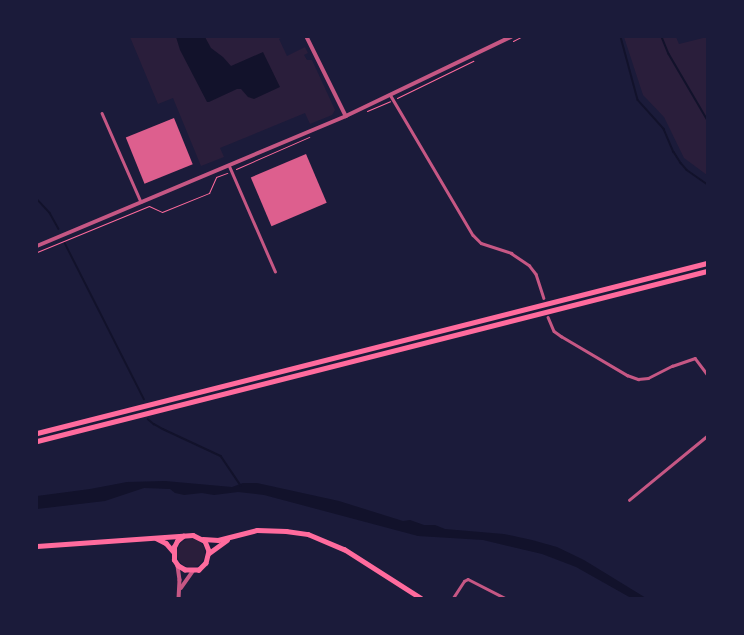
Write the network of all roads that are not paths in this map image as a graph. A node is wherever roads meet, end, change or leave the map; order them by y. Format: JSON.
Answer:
{"nodes":[{"id":1,"x":306,"y":37,"type":"edge"},
{"id":2,"x":512,"y":37,"type":"edge"},
{"id":3,"x":391,"y":96,"type":"junction"},
{"id":4,"x":102,"y":113,"type":"dead end"},
{"id":5,"x":346,"y":116,"type":"junction"},
{"id":6,"x":229,"y":165,"type":"junction"},
{"id":7,"x":141,"y":203,"type":"junction"},
{"id":8,"x":37,"y":246,"type":"edge"},
{"id":9,"x":707,"y":263,"type":"edge"},
{"id":10,"x":275,"y":271,"type":"dead end"},
{"id":11,"x":707,"y":271,"type":"edge"},
{"id":12,"x":544,"y":298,"type":"dead end"},
{"id":13,"x":548,"y":317,"type":"dead end"},
{"id":14,"x":707,"y":374,"type":"edge"},
{"id":15,"x":37,"y":433,"type":"edge"},
{"id":16,"x":707,"y":436,"type":"edge"},
{"id":17,"x":37,"y":441,"type":"edge"},
{"id":18,"x":629,"y":500,"type":"dead end"},
{"id":19,"x":241,"y":533,"type":"junction"},
{"id":20,"x":183,"y":536,"type":"junction"},
{"id":21,"x":154,"y":537,"type":"junction"},
{"id":22,"x":203,"y":539,"type":"junction"},
{"id":23,"x":37,"y":546,"type":"edge"},
{"id":24,"x":172,"y":551,"type":"junction"},
{"id":25,"x":210,"y":553,"type":"junction"},
{"id":26,"x":178,"y":566,"type":"junction"},
{"id":27,"x":194,"y":571,"type":"junction"},
{"id":28,"x":180,"y":590,"type":"junction"},
{"id":29,"x":179,"y":598,"type":"edge"},
{"id":30,"x":421,"y":598,"type":"edge"},
{"id":31,"x":453,"y":598,"type":"edge"},
{"id":32,"x":505,"y":598,"type":"edge"}],
"edges":[{"from":1,"to":5,"type":"street"},
{"from":2,"to":3,"type":"street"},
{"from":3,"to":5,"type":"street"},
{"from":3,"to":12,"type":"street"},
{"from":4,"to":7,"type":"street"},
{"from":5,"to":6,"type":"street"},
{"from":6,"to":7,"type":"street"},
{"from":6,"to":10,"type":"street"},
{"from":7,"to":8,"type":"street"},
{"from":9,"to":15,"type":"highway"},
{"from":11,"to":17,"type":"highway"},
{"from":13,"to":14,"type":"street"},
{"from":16,"to":18,"type":"street"},
{"from":19,"to":22,"type":"main road"},
{"from":19,"to":25,"type":"main road"},
{"from":19,"to":30,"type":"main road"},
{"from":20,"to":21,"type":"main road"},
{"from":20,"to":22,"type":"main road"},
{"from":20,"to":24,"type":"main road"},
{"from":21,"to":23,"type":"main road"},
{"from":21,"to":24,"type":"main road"},
{"from":22,"to":25,"type":"main road"},
{"from":24,"to":26,"type":"main road"},
{"from":25,"to":27,"type":"main road"},
{"from":26,"to":27,"type":"main road"},
{"from":26,"to":28,"type":"street"},
{"from":27,"to":28,"type":"street"},
{"from":28,"to":29,"type":"street"},
{"from":31,"to":32,"type":"street"}]}
